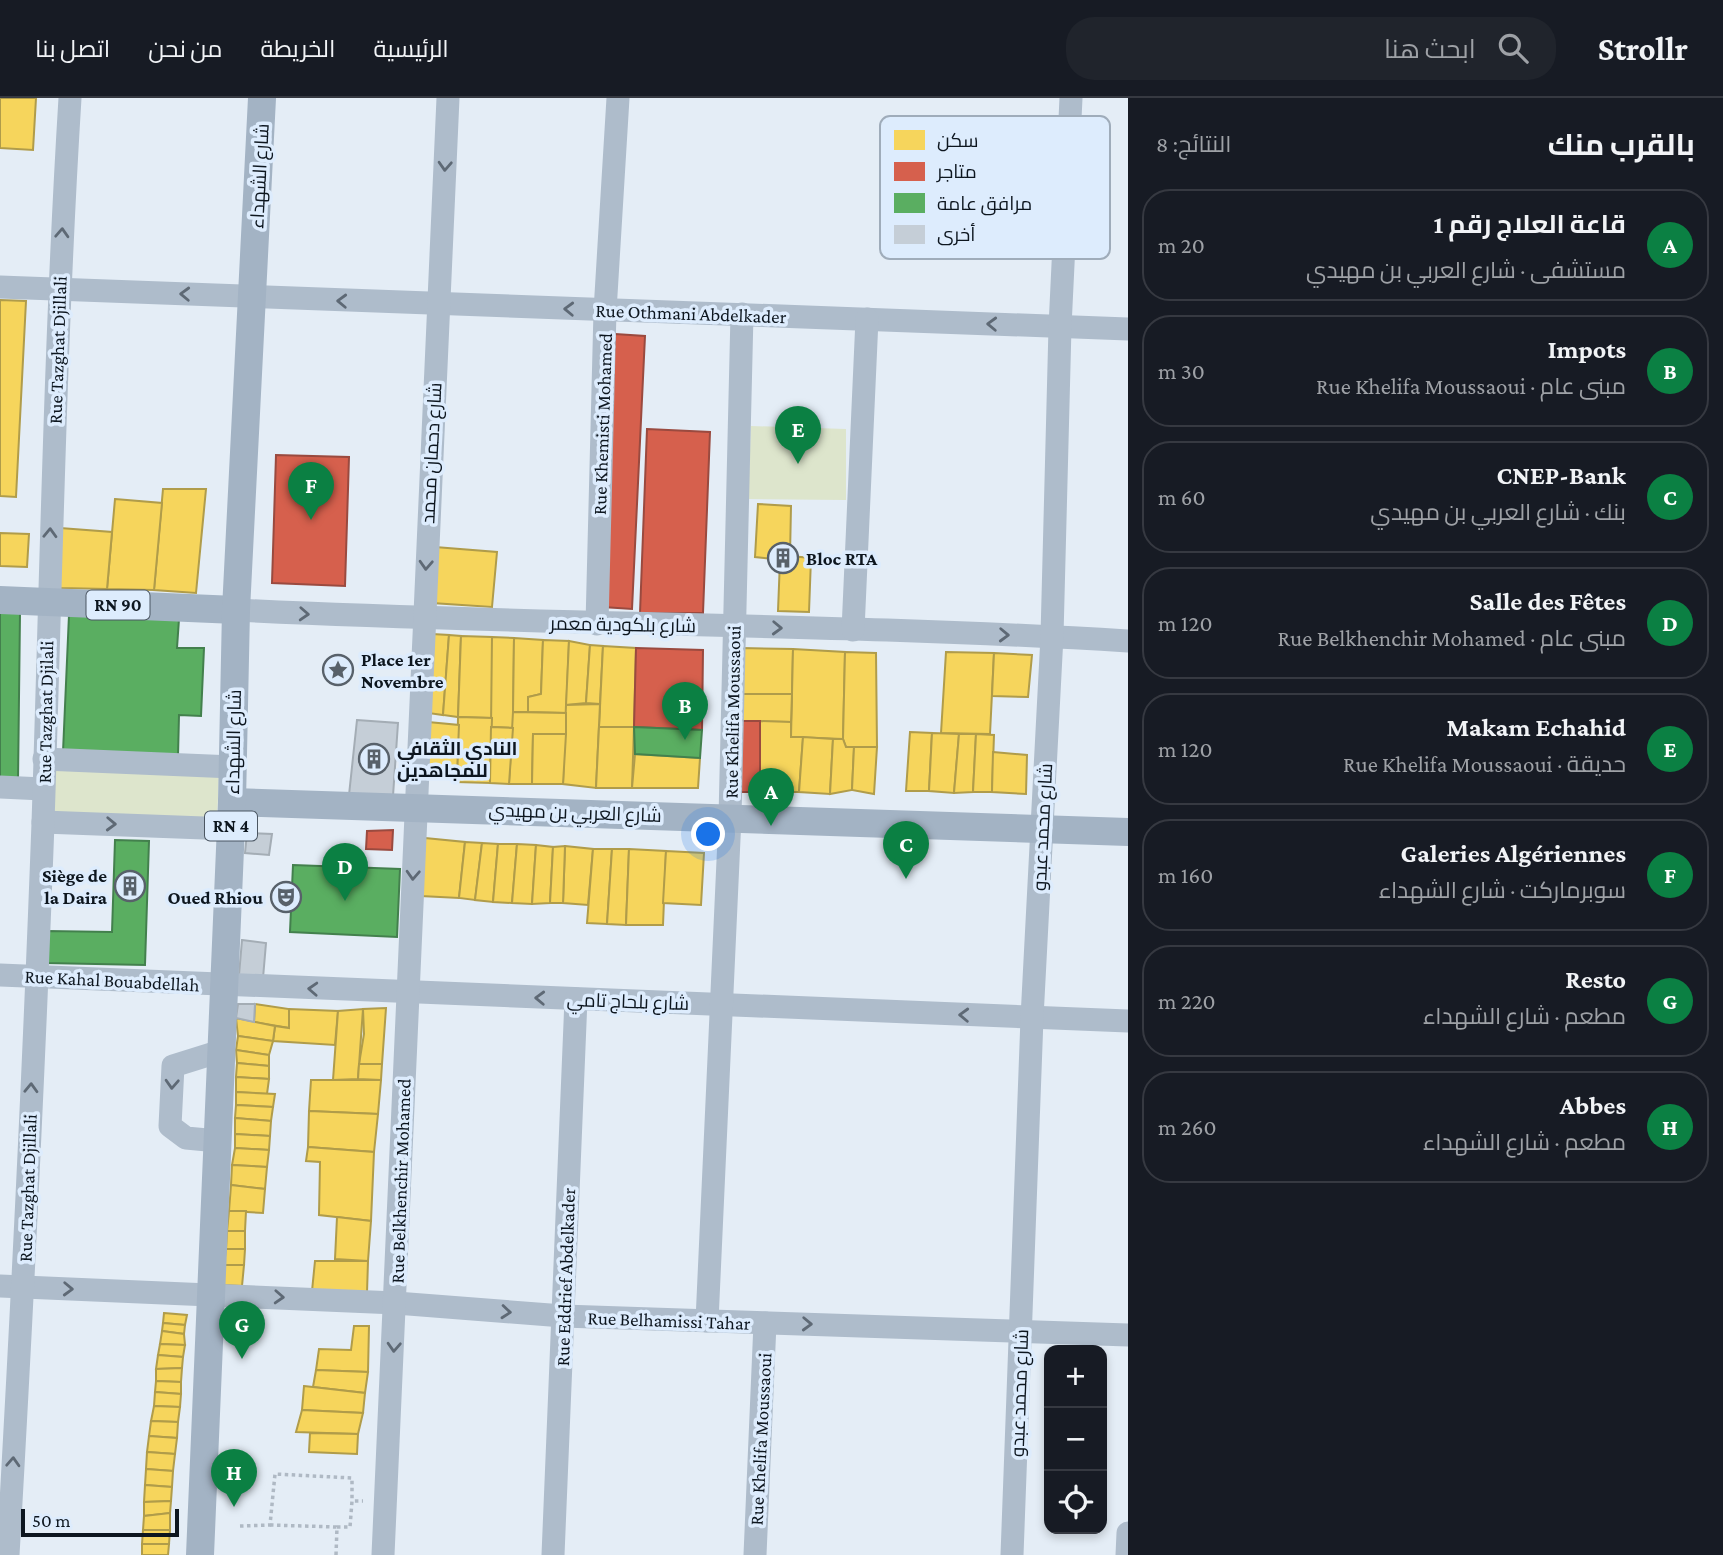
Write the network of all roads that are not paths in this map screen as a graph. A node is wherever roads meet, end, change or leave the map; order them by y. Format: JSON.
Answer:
{"nodes":[{"id":1,"x":70,"y":98,"type":"edge"},
{"id":2,"x":262,"y":98,"type":"edge"},
{"id":3,"x":448,"y":98,"type":"edge"},
{"id":4,"x":618,"y":98,"type":"edge"},
{"id":5,"x":1071,"y":98,"type":"edge"},
{"id":6,"x":1070,"y":116,"type":"edge"},
{"id":7,"x":1063,"y":259,"type":"edge"},
{"id":8,"x":0,"y":287,"type":"edge"},
{"id":9,"x":58,"y":289,"type":"junction"},
{"id":10,"x":253,"y":297,"type":"junction"},
{"id":11,"x":438,"y":304,"type":"junction"},
{"id":12,"x":605,"y":311,"type":"junction"},
{"id":13,"x":742,"y":314,"type":"junction"},
{"id":14,"x":867,"y":319,"type":"junction"},
{"id":15,"x":1060,"y":327,"type":"junction"},
{"id":16,"x":1128,"y":329,"type":"edge"},
{"id":17,"x":0,"y":600,"type":"edge"},
{"id":18,"x":48,"y":601,"type":"junction"},
{"id":19,"x":236,"y":610,"type":"junction"},
{"id":20,"x":424,"y":620,"type":"junction"},
{"id":21,"x":597,"y":624,"type":"junction"},
{"id":22,"x":733,"y":626,"type":"junction"},
{"id":23,"x":853,"y":630,"type":"junction"},
{"id":24,"x":1052,"y":636,"type":"junction"},
{"id":25,"x":1128,"y":641,"type":"edge"},
{"id":26,"x":44,"y":759,"type":"junction"},
{"id":27,"x":233,"y":767,"type":"junction"},
{"id":28,"x":0,"y":787,"type":"edge"},
{"id":29,"x":43,"y":789,"type":"junction"},
{"id":30,"x":417,"y":807,"type":"junction"},
{"id":31,"x":231,"y":815,"type":"junction"},
{"id":32,"x":730,"y":817,"type":"junction"},
{"id":33,"x":43,"y":822,"type":"junction"},
{"id":34,"x":1043,"y":828,"type":"junction"},
{"id":35,"x":1128,"y":832,"type":"edge"},
{"id":36,"x":0,"y":975,"type":"edge"},
{"id":37,"x":36,"y":977,"type":"junction"},
{"id":38,"x":224,"y":985,"type":"junction"},
{"id":39,"x":407,"y":993,"type":"junction"},
{"id":40,"x":576,"y":999,"type":"junction"},
{"id":41,"x":719,"y":1005,"type":"junction"},
{"id":42,"x":1032,"y":1017,"type":"junction"},
{"id":43,"x":1128,"y":1021,"type":"edge"},
{"id":44,"x":222,"y":1051,"type":"junction"},
{"id":45,"x":218,"y":1141,"type":"junction"},
{"id":46,"x":0,"y":1286,"type":"edge"},
{"id":47,"x":23,"y":1287,"type":"junction"},
{"id":48,"x":211,"y":1294,"type":"junction"},
{"id":49,"x":396,"y":1303,"type":"junction"},
{"id":50,"x":563,"y":1316,"type":"junction"},
{"id":51,"x":707,"y":1321,"type":"junction"},
{"id":52,"x":765,"y":1323,"type":"junction"},
{"id":53,"x":1022,"y":1332,"type":"junction"},
{"id":54,"x":1128,"y":1335,"type":"edge"},
{"id":55,"x":1128,"y":1534,"type":"edge"},
{"id":56,"x":8,"y":1555,"type":"edge"},
{"id":57,"x":200,"y":1555,"type":"edge"},
{"id":58,"x":383,"y":1555,"type":"edge"},
{"id":59,"x":553,"y":1555,"type":"edge"},
{"id":60,"x":755,"y":1555,"type":"edge"},
{"id":61,"x":1012,"y":1555,"type":"edge"},
{"id":62,"x":1127,"y":1555,"type":"edge"}],
"edges":[{"from":9,"to":1,"type":"street","name":"Rue Tazghat Djillali","one_way":true},
{"from":2,"to":10,"type":"main road","name":"شارع الشهداء","number":"RN 4"},
{"from":3,"to":11,"type":"street","name":"شارع دحمان محمد","one_way":true},
{"from":4,"to":12,"type":"street","name":"Rue Khemisti Mohamed"},
{"from":5,"to":6,"type":"street","name":"شارع محمد عبدو"},
{"from":7,"to":15,"type":"street","name":"شارع محمد عبدو"},
{"from":8,"to":9,"type":"street","name":"Rue Othmani Abdelkader"},
{"from":10,"to":9,"type":"street","name":"Rue Othmani Abdelkader","one_way":true},
{"from":18,"to":9,"type":"street","name":"Rue Tazghat Djillali","one_way":true},
{"from":11,"to":10,"type":"street","name":"Rue Othmani Abdelkader","one_way":true},
{"from":10,"to":19,"type":"main road","name":"شارع الشهداء","number":"RN 4"},
{"from":12,"to":11,"type":"street","name":"Rue Othmani Abdelkader","one_way":true},
{"from":11,"to":20,"type":"street","name":"شارع دحمان محمد","one_way":true},
{"from":12,"to":13,"type":"street","name":"Rue Othmani Abdelkader"},
{"from":12,"to":21,"type":"street","name":"Rue Khemisti Mohamed"},
{"from":13,"to":14,"type":"street","name":"Rue Othmani Abdelkader"},
{"from":13,"to":22,"type":"street","name":"Rue Khelifa Moussaoui"},
{"from":15,"to":14,"type":"street","name":"Rue Othmani Abdelkader","one_way":true},
{"from":14,"to":23,"type":"street"},
{"from":15,"to":16,"type":"street","name":"Rue Othmani Abdelkader"},
{"from":15,"to":24,"type":"street","name":"شارع محمد عبدو"},
{"from":17,"to":18,"type":"main road","number":"RN 90"},
{"from":18,"to":19,"type":"main road","number":"RN 90"},
{"from":18,"to":26,"type":"street","name":"Rue Tazghat Djilali"},
{"from":19,"to":20,"type":"street","name":"شارع بلكودية معمر","one_way":true},
{"from":19,"to":27,"type":"main road","name":"شارع الشهداء","number":"RN 4"},
{"from":20,"to":21,"type":"street","name":"شارع بلكودية معمر"},
{"from":20,"to":30,"type":"street","name":"شارع دحمان محمد"},
{"from":21,"to":22,"type":"street","name":"شارع بلكودية معمر"},
{"from":22,"to":23,"type":"street","name":"شارع بلكودية معمر","one_way":true},
{"from":22,"to":32,"type":"street","name":"Rue Khelifa Moussaoui"},
{"from":23,"to":24,"type":"street","name":"شارع بلكودية معمر","one_way":true},
{"from":24,"to":25,"type":"street","name":"شارع بلكودية معمر"},
{"from":24,"to":34,"type":"street","name":"شارع محمد عبدو"},
{"from":26,"to":27,"type":"street"},
{"from":26,"to":29,"type":"street","name":"Rue Tazghat Djilali"},
{"from":27,"to":31,"type":"main road","name":"شارع الشهداء","number":"RN 4"},
{"from":28,"to":29,"type":"street"},
{"from":29,"to":33,"type":"street","name":"Rue Tazghat Djilali"},
{"from":30,"to":31,"type":"main road","name":"شارع العربي بن مهيدي"},
{"from":30,"to":32,"type":"main road","name":"شارع العربي بن مهيدي"},
{"from":30,"to":39,"type":"street","name":"Rue Belkhenchir Mohamed","one_way":true},
{"from":33,"to":31,"type":"street","one_way":true},
{"from":31,"to":38,"type":"main road","name":"شارع الشهداء","number":"RN 4"},
{"from":32,"to":34,"type":"main road","name":"شارع العربي بن مهيدي"},
{"from":32,"to":41,"type":"street","name":"Rue Khelifa Moussaoui"},
{"from":33,"to":37,"type":"street","name":"Rue Tazghat Djillali"},
{"from":34,"to":35,"type":"main road","name":"شارع العربي بن مهيدي"},
{"from":34,"to":42,"type":"street","name":"شارع محمد عبدو"},
{"from":36,"to":37,"type":"street","name":"Rue Kahal Bouabdellah"},
{"from":37,"to":38,"type":"street","name":"Rue Kahal Bouabdellah"},
{"from":47,"to":37,"type":"street","name":"Rue Tazghat Djillali","one_way":true},
{"from":39,"to":38,"type":"street","name":"شارع بلحاج تامي","one_way":true},
{"from":38,"to":44,"type":"main road","name":"شارع الشهداء","number":"RN 4"},
{"from":40,"to":39,"type":"street","name":"شارع بلحاج تامي","one_way":true},
{"from":39,"to":49,"type":"street","name":"Rue Belkhenchir Mohamed"},
{"from":40,"to":41,"type":"street","name":"شارع بلحاج تامي"},
{"from":40,"to":50,"type":"street","name":"Rue Eddrief Abdelkader"},
{"from":42,"to":41,"type":"street","name":"شارع بلحاج تامي","one_way":true},
{"from":41,"to":51,"type":"street","name":"Rue Khelifa Moussaoui"},
{"from":42,"to":43,"type":"street","name":"شارع بلحاج تامي"},
{"from":42,"to":53,"type":"street","name":"شارع محمد عبدو"},
{"from":44,"to":45,"type":"main road","name":"شارع الشهداء","number":"RN 4"},
{"from":44,"to":45,"type":"street","one_way":true},
{"from":45,"to":48,"type":"main road","name":"شارع الشهداء","number":"RN 4"},
{"from":46,"to":47,"type":"street","name":"Rue Belhamissi Tahar"},
{"from":47,"to":48,"type":"street","name":"Rue Belhamissi Tahar","one_way":true},
{"from":56,"to":47,"type":"street","name":"Rue Tazghat Djillali","one_way":true},
{"from":48,"to":49,"type":"street","name":"Rue Belhamissi Tahar","one_way":true},
{"from":48,"to":57,"type":"main road","name":"شارع الشهداء","number":"RN 4"},
{"from":49,"to":50,"type":"street","name":"Rue Belhamissi Tahar","one_way":true},
{"from":49,"to":58,"type":"street","name":"Rue Belkhenchir Mohamed","one_way":true},
{"from":50,"to":51,"type":"street","name":"Rue Belhamissi Tahar"},
{"from":50,"to":59,"type":"street","name":"Rue Eddrief Abdelkader"},
{"from":51,"to":52,"type":"street","name":"Rue Belhamissi Tahar"},
{"from":52,"to":53,"type":"street","name":"Rue Belhamissi Tahar","one_way":true},
{"from":52,"to":60,"type":"street","name":"Rue Khelifa Moussaoui"},
{"from":53,"to":54,"type":"street","name":"Rue Belhamissi Tahar"},
{"from":53,"to":61,"type":"street","name":"شارع محمد عبدو"},
{"from":55,"to":62,"type":"street"}]}
